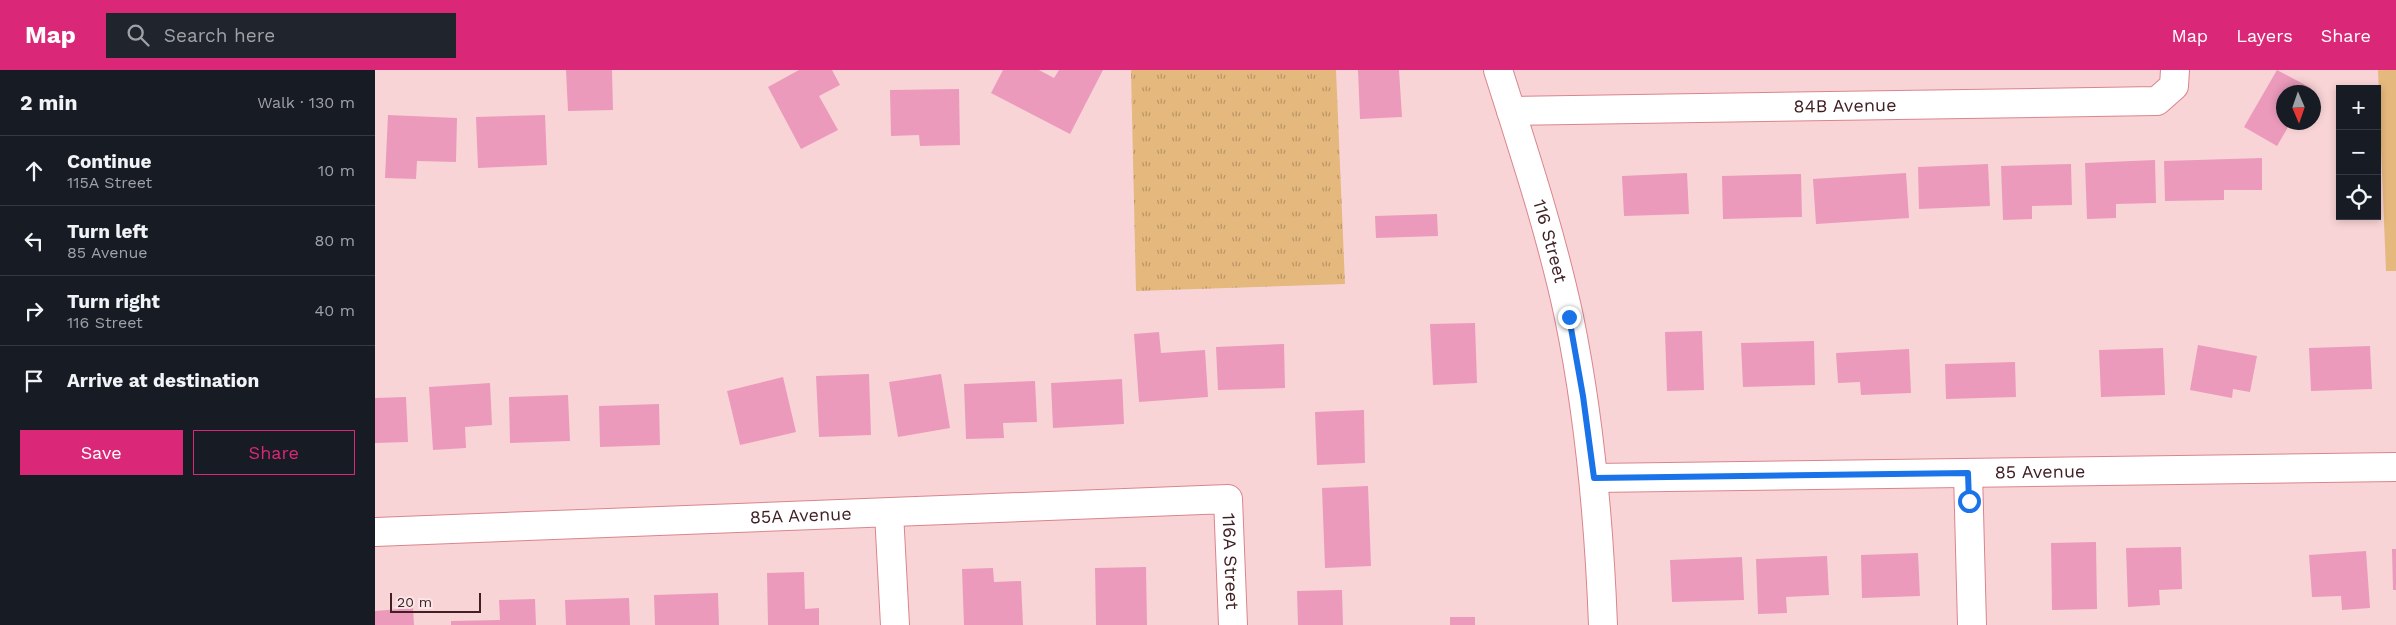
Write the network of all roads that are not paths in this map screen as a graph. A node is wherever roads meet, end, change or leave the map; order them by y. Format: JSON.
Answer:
{"nodes":[{"id":1,"x":1498,"y":70,"type":"edge"},
{"id":2,"x":2174,"y":78,"type":"edge"},
{"id":3,"x":1511,"y":111,"type":"junction"},
{"id":4,"x":2396,"y":467,"type":"edge"},
{"id":5,"x":1968,"y":473,"type":"junction"},
{"id":6,"x":1594,"y":478,"type":"junction"},
{"id":7,"x":1228,"y":499,"type":"joint"},
{"id":8,"x":889,"y":513,"type":"junction"},
{"id":9,"x":375,"y":532,"type":"edge"},
{"id":10,"x":895,"y":625,"type":"edge"},
{"id":11,"x":1233,"y":625,"type":"edge"},
{"id":12,"x":1603,"y":625,"type":"edge"},
{"id":13,"x":1972,"y":625,"type":"edge"}],
"edges":[{"from":1,"to":3,"type":"street","name":"116 Street"},
{"from":2,"to":3,"type":"street","name":"84B Avenue"},
{"from":3,"to":6,"type":"street","name":"116 Street"},
{"from":4,"to":5,"type":"street","name":"85 Avenue"},
{"from":5,"to":6,"type":"street","name":"85 Avenue"},
{"from":5,"to":13,"type":"street"},
{"from":6,"to":12,"type":"street","name":"116 Street"},
{"from":7,"to":8,"type":"street","name":"85A Avenue"},
{"from":7,"to":11,"type":"street","name":"116A Street"},
{"from":8,"to":9,"type":"street","name":"85A Avenue"},
{"from":8,"to":10,"type":"street"}]}
